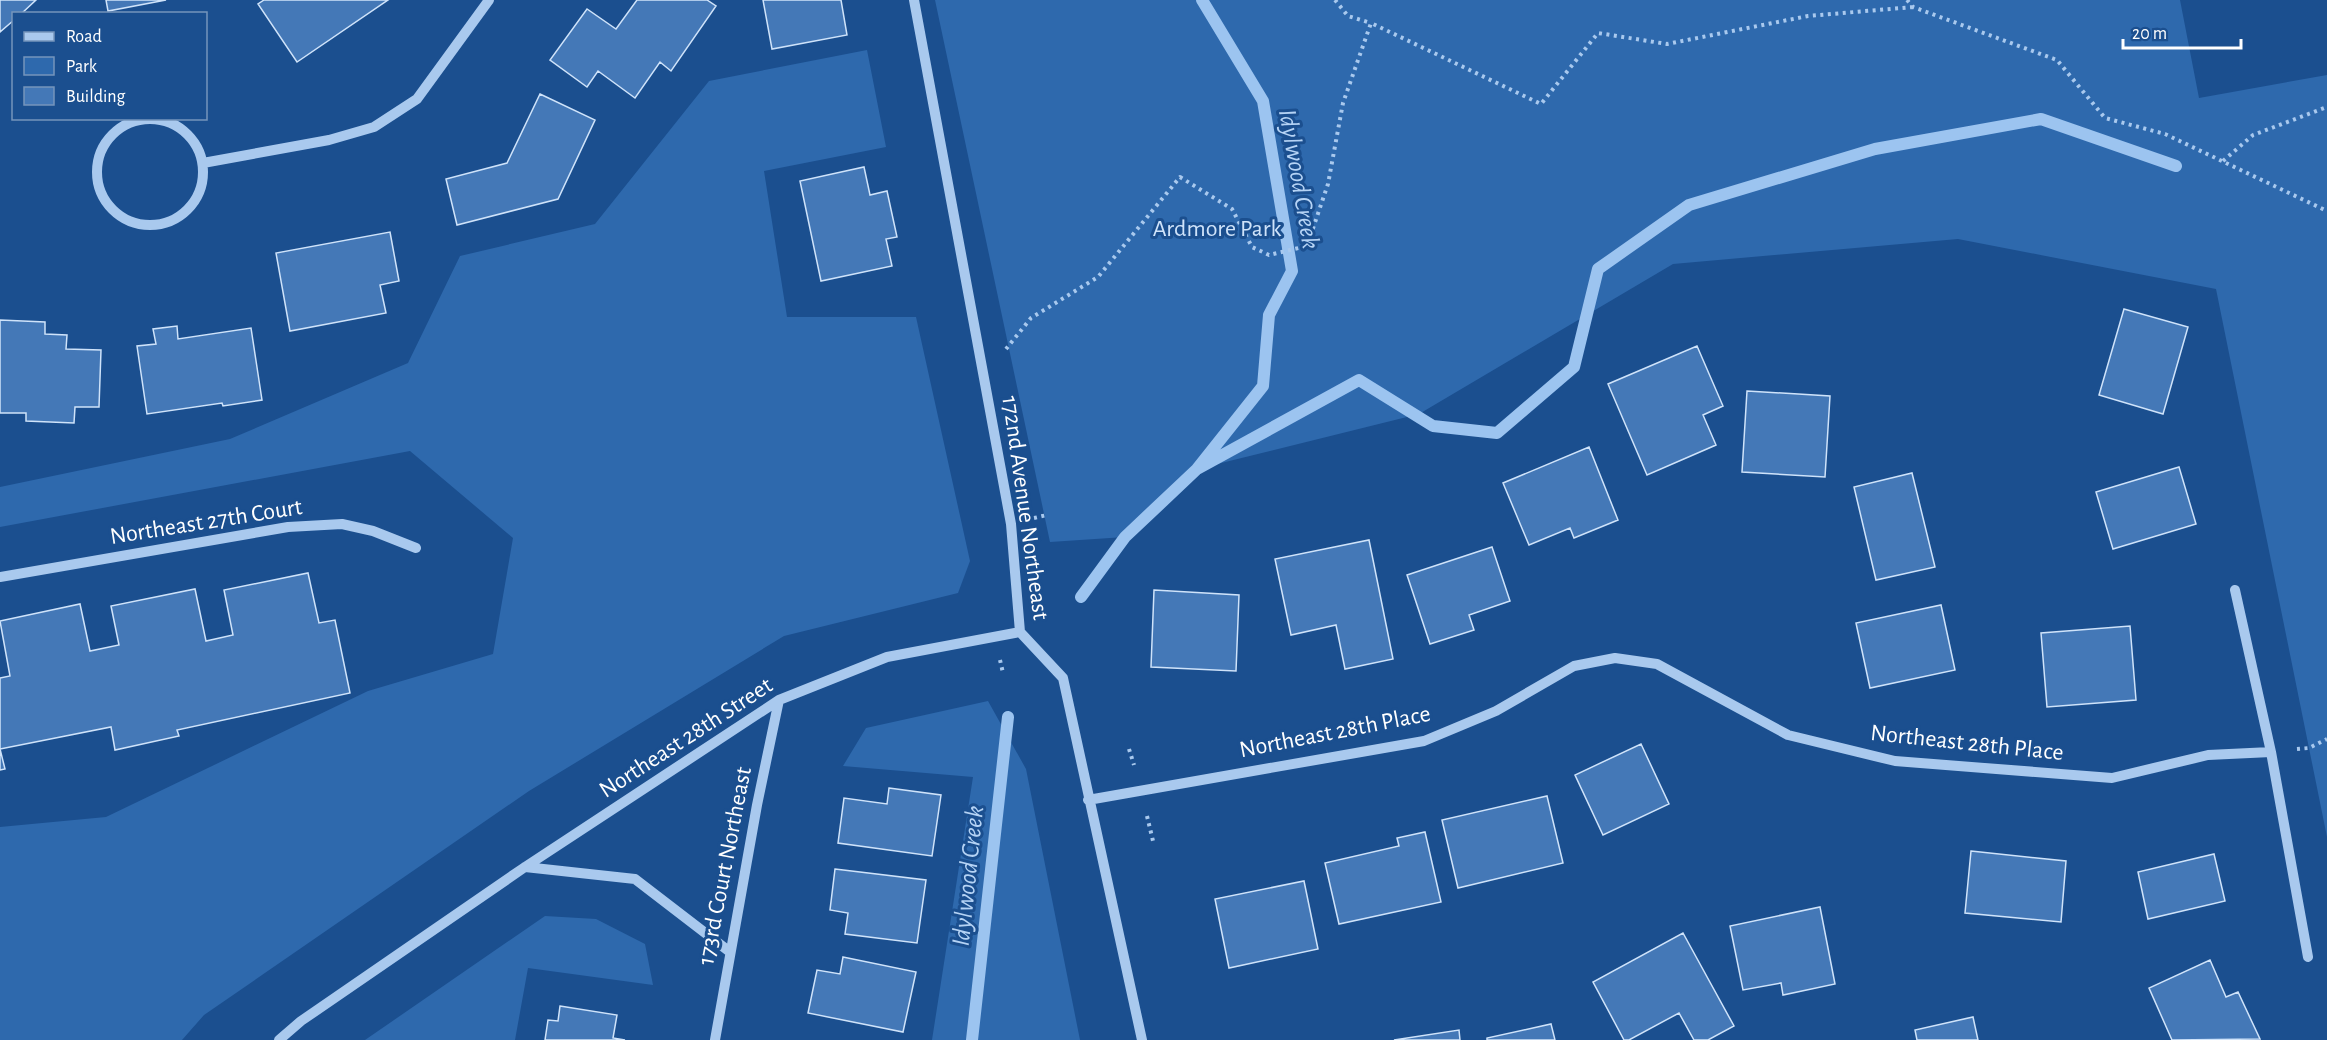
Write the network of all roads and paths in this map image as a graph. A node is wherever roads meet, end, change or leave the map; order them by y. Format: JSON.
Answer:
{"nodes":[{"id":1,"x":489,"y":0,"type":"edge"},
{"id":2,"x":914,"y":0,"type":"edge"},
{"id":3,"x":1335,"y":0,"type":"edge"},
{"id":4,"x":1907,"y":0,"type":"edge"},
{"id":5,"x":1913,"y":7,"type":"junction"},
{"id":6,"x":1371,"y":23,"type":"junction"},
{"id":7,"x":2327,"y":107,"type":"edge"},
{"id":8,"x":138,"y":120,"type":"edge"},
{"id":9,"x":154,"y":120,"type":"edge"},
{"id":10,"x":2223,"y":160,"type":"junction"},
{"id":11,"x":203,"y":163,"type":"junction"},
{"id":12,"x":2327,"y":211,"type":"edge"},
{"id":13,"x":984,"y":377,"type":"junction"},
{"id":14,"x":416,"y":548,"type":"dead end"},
{"id":15,"x":0,"y":577,"type":"edge"},
{"id":16,"x":2235,"y":590,"type":"dead end"},
{"id":17,"x":1020,"y":633,"type":"junction"},
{"id":18,"x":779,"y":700,"type":"junction"},
{"id":19,"x":2327,"y":739,"type":"edge"},
{"id":20,"x":2309,"y":748,"type":"dead end"},
{"id":21,"x":2271,"y":752,"type":"junction"},
{"id":22,"x":1089,"y":800,"type":"junction"},
{"id":23,"x":525,"y":867,"type":"junction"},
{"id":24,"x":730,"y":952,"type":"junction"},
{"id":25,"x":2308,"y":957,"type":"dead end"},
{"id":26,"x":279,"y":1040,"type":"edge"},
{"id":27,"x":715,"y":1040,"type":"edge"},
{"id":28,"x":1142,"y":1040,"type":"edge"}],
"edges":[{"from":1,"to":11,"type":"street"},
{"from":2,"to":13,"type":"street","name":"172nd Avenue Northeast"},
{"from":3,"to":6,"type":"path"},
{"from":4,"to":5,"type":"path"},
{"from":5,"to":6,"type":"path"},
{"from":5,"to":10,"type":"path"},
{"from":6,"to":13,"type":"path"},
{"from":7,"to":10,"type":"path"},
{"from":8,"to":11,"type":"street"},
{"from":9,"to":11,"type":"street"},
{"from":10,"to":12,"type":"path"},
{"from":13,"to":17,"type":"street","name":"172nd Avenue Northeast"},
{"from":14,"to":15,"type":"street","name":"Northeast 27th Court"},
{"from":16,"to":21,"type":"street"},
{"from":17,"to":18,"type":"street","name":"Northeast 28th Street"},
{"from":17,"to":22,"type":"street","name":"172nd Avenue Northeast"},
{"from":18,"to":23,"type":"street","name":"Northeast 28th Street"},
{"from":18,"to":24,"type":"street","name":"173rd Court Northeast"},
{"from":19,"to":20,"type":"path"},
{"from":21,"to":22,"type":"street","name":"Northeast 28th Place"},
{"from":21,"to":25,"type":"street"},
{"from":22,"to":28,"type":"street","name":"172nd Avenue Northeast"},
{"from":23,"to":24,"type":"street"},
{"from":23,"to":26,"type":"street","name":"Northeast 28th Street"},
{"from":24,"to":27,"type":"street","name":"173rd Court Northeast"}]}
